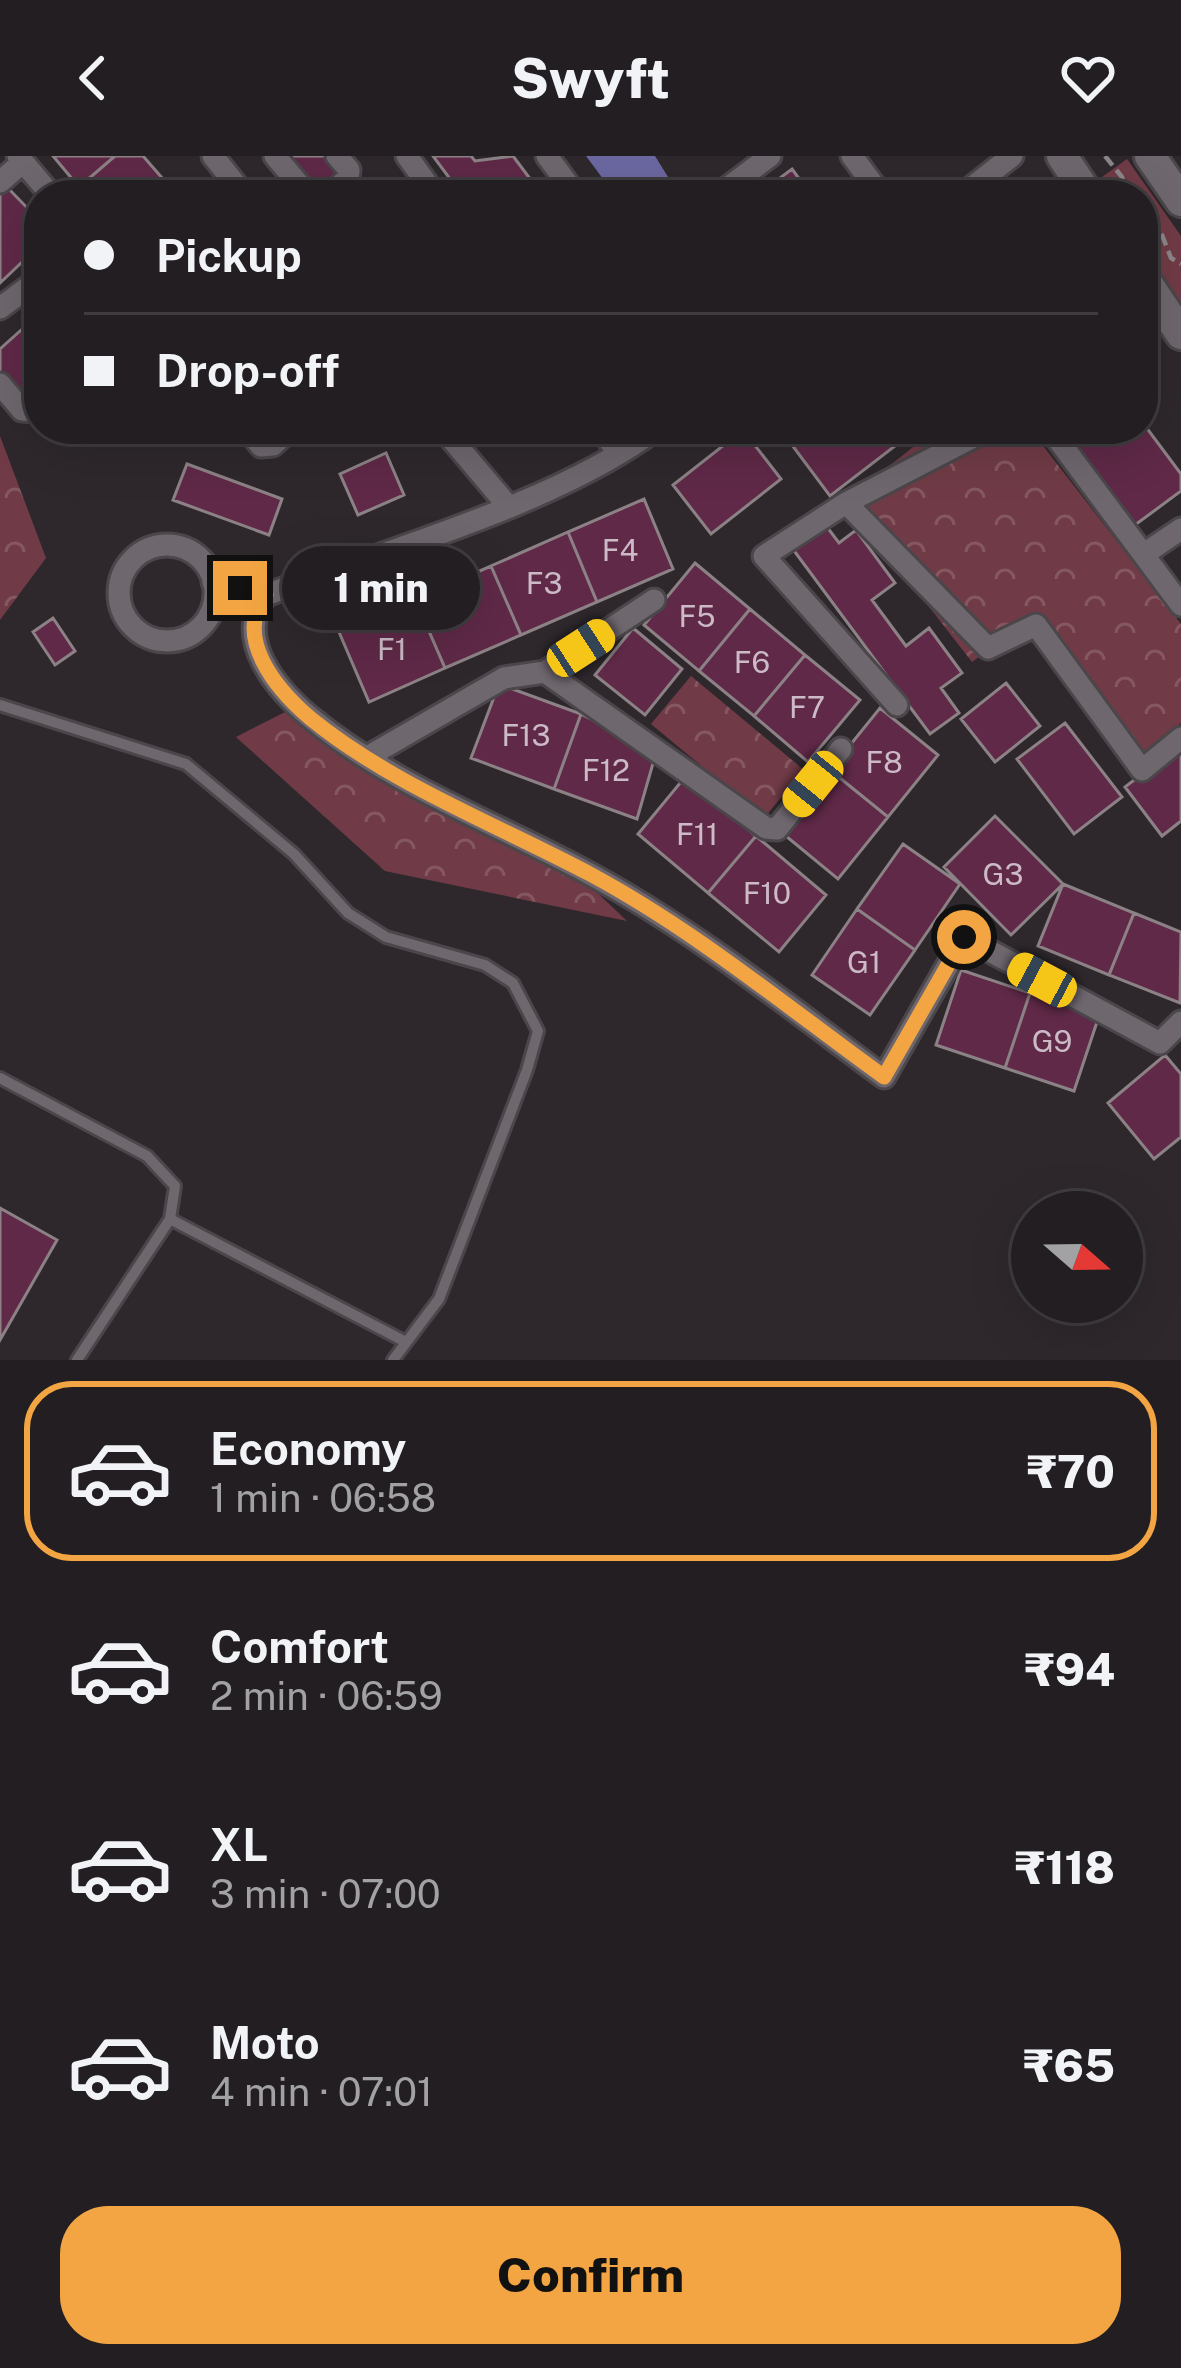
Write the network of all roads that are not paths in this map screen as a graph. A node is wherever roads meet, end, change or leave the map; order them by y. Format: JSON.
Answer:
{"nodes":[{"id":1,"x":213,"y":156,"type":"edge"},
{"id":2,"x":275,"y":156,"type":"edge"},
{"id":3,"x":770,"y":156,"type":"edge"},
{"id":4,"x":1012,"y":156,"type":"edge"},
{"id":5,"x":1150,"y":156,"type":"edge"},
{"id":6,"x":20,"y":159,"type":"edge"},
{"id":7,"x":232,"y":180,"type":"edge"},
{"id":8,"x":295,"y":180,"type":"edge"},
{"id":9,"x":738,"y":180,"type":"edge"},
{"id":10,"x":981,"y":180,"type":"edge"},
{"id":11,"x":0,"y":182,"type":"edge"},
{"id":12,"x":1181,"y":201,"type":"edge"},
{"id":13,"x":1158,"y":300,"type":"edge"},
{"id":14,"x":1181,"y":334,"type":"edge"},
{"id":15,"x":0,"y":384,"type":"edge"},
{"id":16,"x":24,"y":410,"type":"edge"},
{"id":17,"x":455,"y":444,"type":"edge"},
{"id":18,"x":612,"y":444,"type":"edge"},
{"id":19,"x":632,"y":444,"type":"edge"},
{"id":20,"x":959,"y":444,"type":"edge"},
{"id":21,"x":968,"y":444,"type":"edge"},
{"id":22,"x":1061,"y":444,"type":"edge"},
{"id":23,"x":962,"y":448,"type":"junction"},
{"id":24,"x":618,"y":453,"type":"junction"},
{"id":25,"x":846,"y":503,"type":"junction"},
{"id":26,"x":508,"y":506,"type":"junction"},
{"id":27,"x":1181,"y":529,"type":"edge"},
{"id":28,"x":1144,"y":554,"type":"junction"},
{"id":29,"x":213,"y":582,"type":"junction"},
{"id":30,"x":266,"y":595,"type":"junction"},
{"id":31,"x":654,"y":600,"type":"dead end"},
{"id":32,"x":1181,"y":605,"type":"edge"},
{"id":33,"x":544,"y":672,"type":"junction"},
{"id":34,"x":0,"y":705,"type":"edge"},
{"id":35,"x":897,"y":705,"type":"dead end"},
{"id":36,"x":1181,"y":738,"type":"edge"},
{"id":37,"x":841,"y":749,"type":"dead end"},
{"id":38,"x":369,"y":756,"type":"junction"},
{"id":39,"x":1181,"y":1022,"type":"edge"},
{"id":40,"x":0,"y":1078,"type":"edge"},
{"id":41,"x":170,"y":1219,"type":"junction"},
{"id":42,"x":404,"y":1341,"type":"junction"},
{"id":43,"x":77,"y":1360,"type":"edge"},
{"id":44,"x":393,"y":1360,"type":"edge"}],
"edges":[{"from":1,"to":7,"type":"street"},
{"from":2,"to":8,"type":"street"},
{"from":3,"to":9,"type":"street"},
{"from":4,"to":10,"type":"street"},
{"from":5,"to":12,"type":"street"},
{"from":6,"to":11,"type":"street"},
{"from":13,"to":14,"type":"street"},
{"from":15,"to":16,"type":"street"},
{"from":17,"to":26,"type":"street"},
{"from":18,"to":24,"type":"street"},
{"from":19,"to":24,"type":"street"},
{"from":20,"to":23,"type":"street"},
{"from":21,"to":23,"type":"street"},
{"from":22,"to":28,"type":"street"},
{"from":23,"to":25,"type":"street"},
{"from":24,"to":26,"type":"street"},
{"from":25,"to":35,"type":"street"},
{"from":25,"to":36,"type":"street"},
{"from":26,"to":30,"type":"street"},
{"from":27,"to":28,"type":"street"},
{"from":28,"to":32,"type":"street"},
{"from":29,"to":29,"type":"street"},
{"from":29,"to":30,"type":"street"},
{"from":30,"to":38,"type":"street"},
{"from":31,"to":33,"type":"street"},
{"from":33,"to":37,"type":"street"},
{"from":33,"to":38,"type":"street"},
{"from":34,"to":42,"type":"lane"},
{"from":38,"to":39,"type":"street"},
{"from":40,"to":41,"type":"lane"},
{"from":41,"to":42,"type":"lane"},
{"from":41,"to":43,"type":"lane"},
{"from":42,"to":44,"type":"lane"}]}
